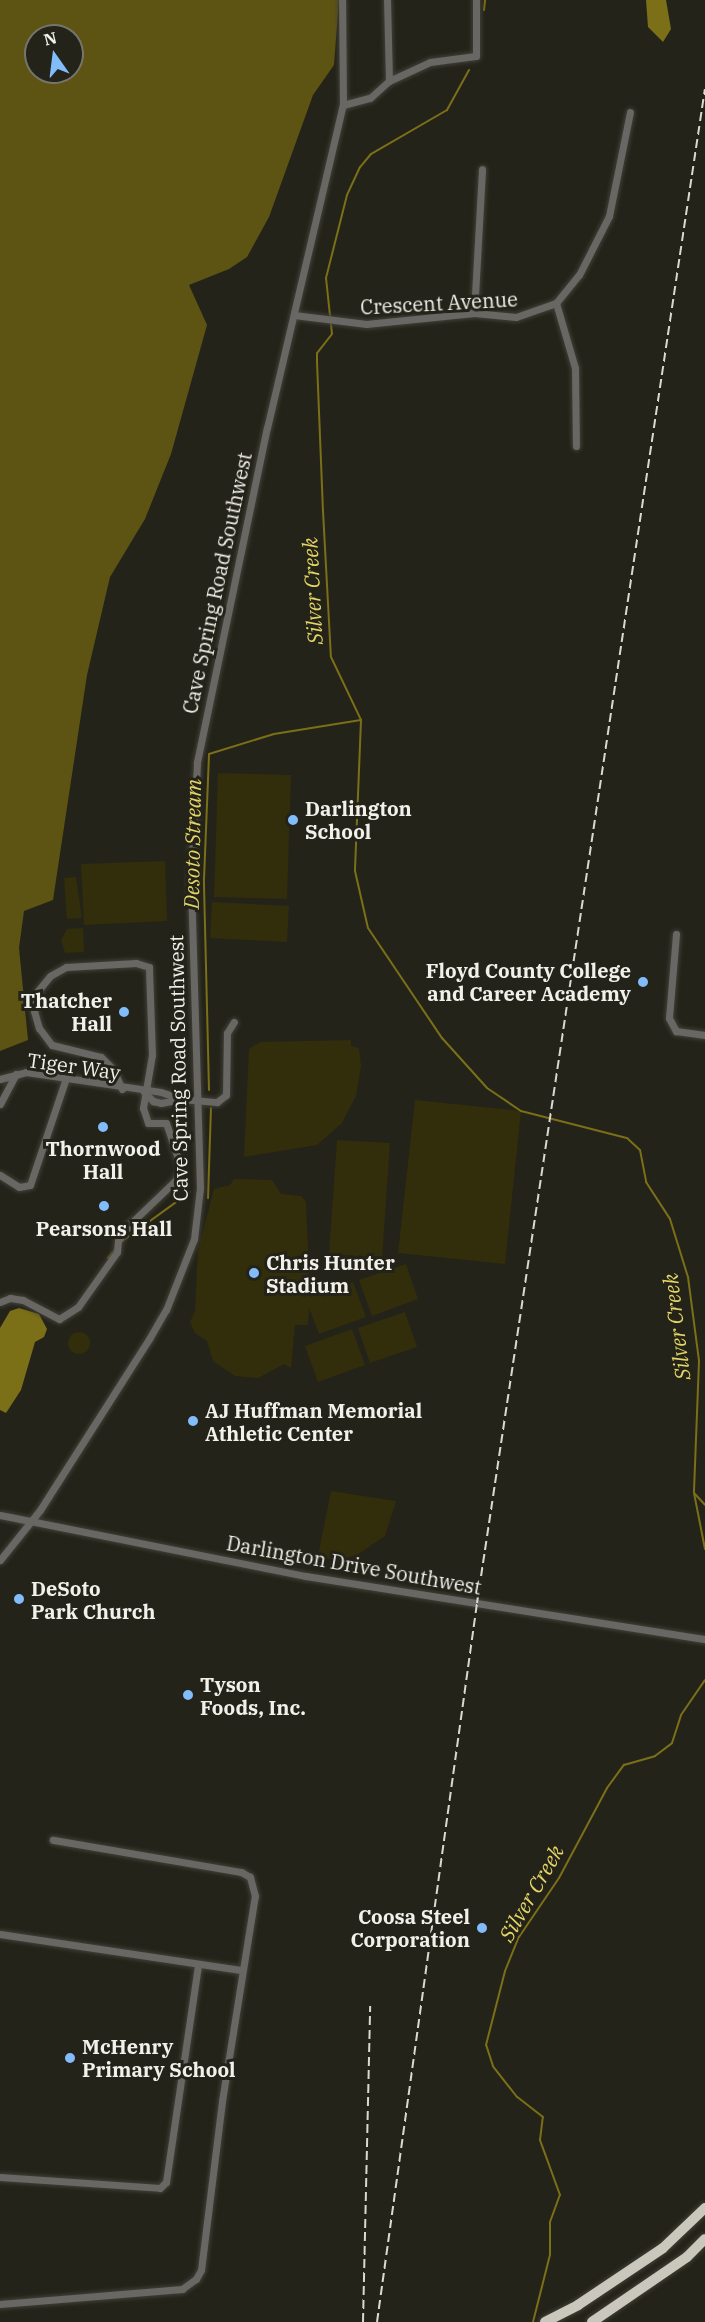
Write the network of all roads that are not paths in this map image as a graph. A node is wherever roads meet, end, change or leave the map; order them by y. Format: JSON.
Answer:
{"nodes":[{"id":1,"x":342,"y":0,"type":"edge"},
{"id":2,"x":387,"y":0,"type":"edge"},
{"id":3,"x":476,"y":0,"type":"edge"},
{"id":4,"x":389,"y":81,"type":"junction"},
{"id":5,"x":343,"y":105,"type":"junction"},
{"id":6,"x":630,"y":112,"type":"dead end"},
{"id":7,"x":482,"y":169,"type":"dead end"},
{"id":8,"x":556,"y":303,"type":"junction"},
{"id":9,"x":474,"y":313,"type":"junction"},
{"id":10,"x":294,"y":315,"type":"junction"},
{"id":11,"x":576,"y":446,"type":"dead end"},
{"id":12,"x":676,"y":934,"type":"dead end"},
{"id":13,"x":234,"y":1022,"type":"dead end"},
{"id":14,"x":705,"y":1035,"type":"edge"},
{"id":15,"x":16,"y":1074,"type":"junction"},
{"id":16,"x":66,"y":1078,"type":"junction"},
{"id":17,"x":0,"y":1079,"type":"edge"},
{"id":18,"x":122,"y":1089,"type":"junction"},
{"id":19,"x":147,"y":1092,"type":"junction"},
{"id":20,"x":198,"y":1101,"type":"junction"},
{"id":21,"x":0,"y":1104,"type":"edge"},
{"id":22,"x":0,"y":1175,"type":"edge"},
{"id":23,"x":0,"y":1302,"type":"edge"},
{"id":24,"x":0,"y":1515,"type":"edge"},
{"id":25,"x":32,"y":1519,"type":"junction"},
{"id":26,"x":0,"y":1560,"type":"edge"},
{"id":27,"x":705,"y":1639,"type":"edge"},
{"id":28,"x":53,"y":1840,"type":"dead end"},
{"id":29,"x":0,"y":1934,"type":"edge"},
{"id":30,"x":198,"y":1964,"type":"junction"},
{"id":31,"x":243,"y":1970,"type":"junction"},
{"id":32,"x":0,"y":2177,"type":"edge"},
{"id":33,"x":705,"y":2208,"type":"edge"},
{"id":34,"x":705,"y":2239,"type":"edge"},
{"id":35,"x":0,"y":2304,"type":"edge"},
{"id":36,"x":545,"y":2322,"type":"edge"},
{"id":37,"x":592,"y":2322,"type":"edge"}],
"edges":[{"from":1,"to":5,"type":"street","name":"Cave Spring Road Southwest"},
{"from":2,"to":4,"type":"street"},
{"from":3,"to":4,"type":"street"},
{"from":4,"to":5,"type":"street"},
{"from":5,"to":10,"type":"street","name":"Cave Spring Road Southwest"},
{"from":6,"to":8,"type":"street"},
{"from":7,"to":9,"type":"street"},
{"from":8,"to":9,"type":"street","name":"Crescent Avenue"},
{"from":8,"to":11,"type":"street"},
{"from":9,"to":10,"type":"street","name":"Crescent Avenue"},
{"from":10,"to":20,"type":"street","name":"Cave Spring Road Southwest"},
{"from":12,"to":14,"type":"street"},
{"from":13,"to":20,"type":"street","name":"Tiger Way"},
{"from":15,"to":16,"type":"street","name":"Tiger Way"},
{"from":15,"to":17,"type":"street","name":"Tiger Way"},
{"from":15,"to":21,"type":"street"},
{"from":16,"to":18,"type":"street","name":"Tiger Way"},
{"from":16,"to":22,"type":"street"},
{"from":18,"to":19,"type":"street","name":"Tiger Way"},
{"from":18,"to":19,"type":"street"},
{"from":19,"to":20,"type":"street","name":"Tiger Way"},
{"from":19,"to":23,"type":"street"},
{"from":20,"to":25,"type":"street","name":"Cave Spring Road Southwest"},
{"from":24,"to":25,"type":"street","name":"Darlington Drive Southwest"},
{"from":25,"to":26,"type":"street","name":"Cave Spring Road Southwest"},
{"from":25,"to":27,"type":"street","name":"Darlington Drive Southwest"},
{"from":28,"to":31,"type":"street"},
{"from":29,"to":30,"type":"street"},
{"from":30,"to":31,"type":"street"},
{"from":30,"to":32,"type":"street"},
{"from":31,"to":35,"type":"street"},
{"from":33,"to":36,"type":"highway"},
{"from":34,"to":37,"type":"highway"}]}
